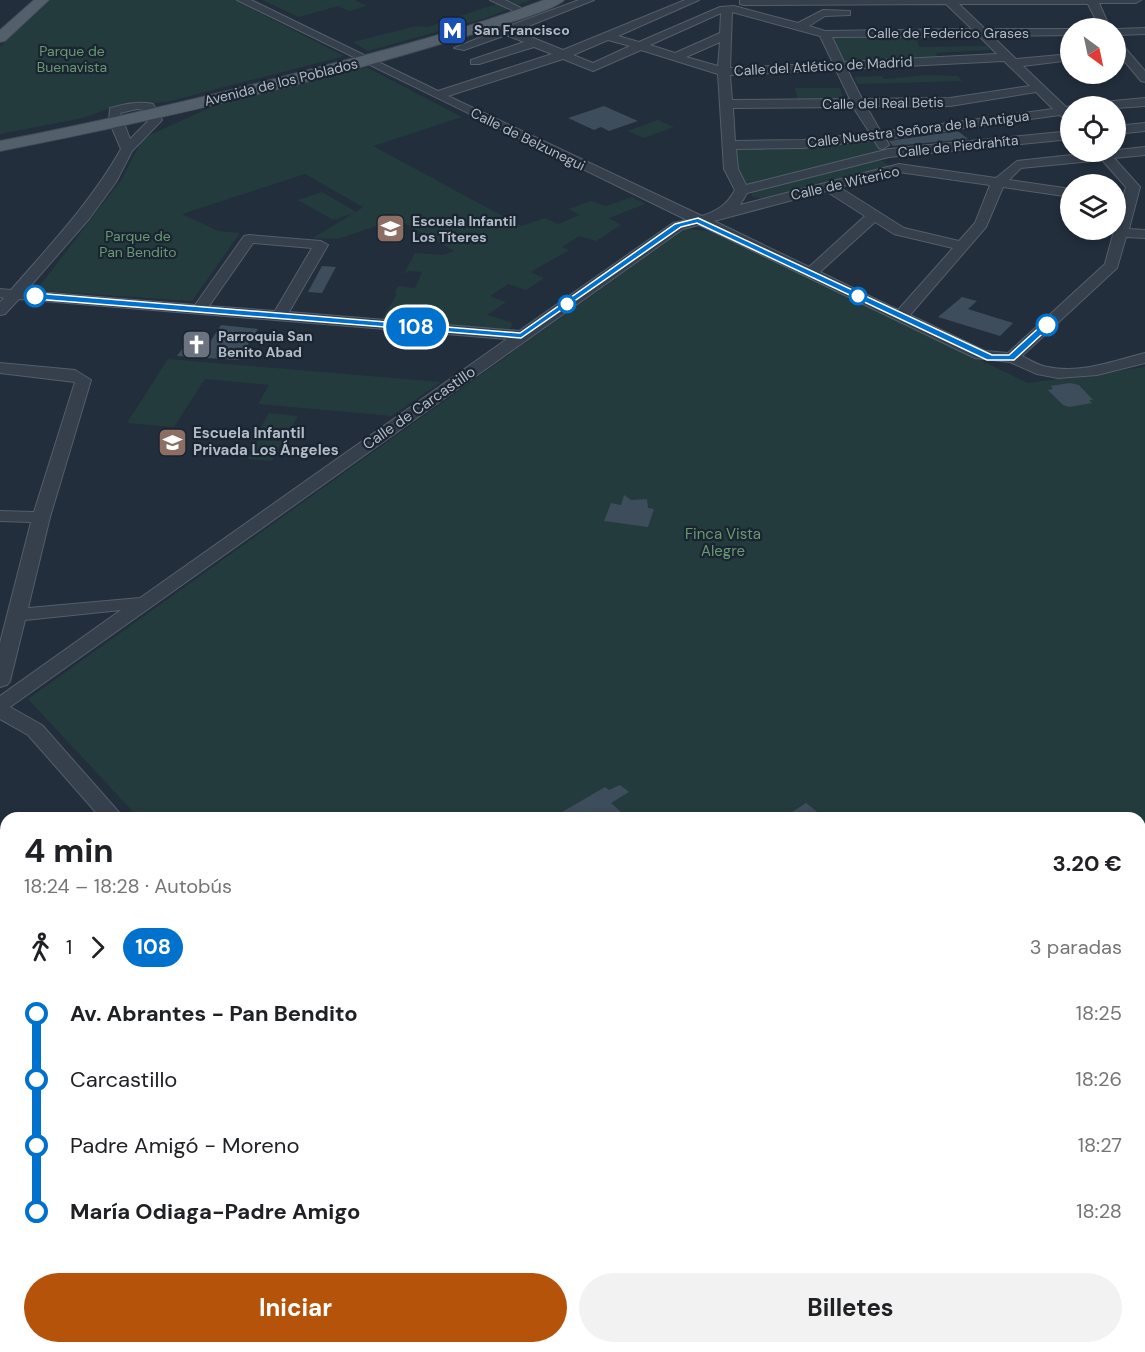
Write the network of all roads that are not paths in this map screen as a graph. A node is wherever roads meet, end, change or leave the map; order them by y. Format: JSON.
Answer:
{"nodes":[{"id":1,"x":27,"y":0,"type":"edge"},
{"id":2,"x":42,"y":0,"type":"edge"},
{"id":3,"x":242,"y":0,"type":"edge"},
{"id":4,"x":495,"y":0,"type":"edge"},
{"id":5,"x":542,"y":0,"type":"edge"},
{"id":6,"x":557,"y":0,"type":"edge"},
{"id":7,"x":590,"y":0,"type":"edge"},
{"id":8,"x":695,"y":0,"type":"edge"},
{"id":9,"x":949,"y":0,"type":"edge"},
{"id":10,"x":1136,"y":0,"type":"edge"},
{"id":11,"x":805,"y":1,"type":"edge"},
{"id":12,"x":1094,"y":3,"type":"edge"},
{"id":13,"x":734,"y":6,"type":"edge"},
{"id":14,"x":518,"y":9,"type":"junction"},
{"id":15,"x":962,"y":12,"type":"junction"},
{"id":16,"x":1101,"y":18,"type":"edge"},
{"id":17,"x":0,"y":24,"type":"edge"},
{"id":18,"x":492,"y":25,"type":"junction"},
{"id":19,"x":799,"y":27,"type":"junction"},
{"id":20,"x":508,"y":32,"type":"junction"},
{"id":21,"x":1060,"y":32,"type":"edge"},
{"id":22,"x":1126,"y":32,"type":"edge"},
{"id":23,"x":1145,"y":32,"type":"edge"},
{"id":24,"x":983,"y":33,"type":"junction"},
{"id":25,"x":825,"y":34,"type":"junction"},
{"id":26,"x":726,"y":35,"type":"junction"},
{"id":27,"x":608,"y":36,"type":"junction"},
{"id":28,"x":0,"y":38,"type":"edge"},
{"id":29,"x":534,"y":43,"type":"junction"},
{"id":30,"x":639,"y":47,"type":"junction"},
{"id":31,"x":460,"y":48,"type":"dead end"},
{"id":32,"x":562,"y":55,"type":"junction"},
{"id":33,"x":362,"y":58,"type":"junction"},
{"id":34,"x":673,"y":58,"type":"junction"},
{"id":35,"x":1060,"y":58,"type":"edge"},
{"id":36,"x":1126,"y":58,"type":"edge"},
{"id":37,"x":1011,"y":60,"type":"junction"},
{"id":38,"x":475,"y":62,"type":"dead end"},
{"id":39,"x":840,"y":65,"type":"junction"},
{"id":40,"x":724,"y":72,"type":"junction"},
{"id":41,"x":1145,"y":78,"type":"edge"},
{"id":42,"x":1038,"y":88,"type":"junction"},
{"id":43,"x":438,"y":95,"type":"junction"},
{"id":44,"x":1145,"y":102,"type":"edge"},
{"id":45,"x":726,"y":104,"type":"junction"},
{"id":46,"x":858,"y":104,"type":"junction"},
{"id":47,"x":1126,"y":104,"type":"edge"},
{"id":48,"x":1060,"y":107,"type":"edge"},
{"id":49,"x":152,"y":114,"type":"junction"},
{"id":50,"x":1060,"y":115,"type":"edge"},
{"id":51,"x":115,"y":120,"type":"junction"},
{"id":52,"x":83,"y":127,"type":"junction"},
{"id":53,"x":1145,"y":127,"type":"edge"},
{"id":54,"x":1126,"y":129,"type":"edge"},
{"id":55,"x":877,"y":135,"type":"junction"},
{"id":56,"x":1060,"y":136,"type":"edge"},
{"id":57,"x":0,"y":140,"type":"edge"},
{"id":58,"x":730,"y":145,"type":"junction"},
{"id":59,"x":0,"y":146,"type":"edge"},
{"id":60,"x":127,"y":149,"type":"junction"},
{"id":61,"x":1145,"y":151,"type":"edge"},
{"id":62,"x":1126,"y":152,"type":"edge"},
{"id":63,"x":889,"y":153,"type":"junction"},
{"id":64,"x":1060,"y":159,"type":"edge"},
{"id":65,"x":1112,"y":162,"type":"edge"},
{"id":66,"x":899,"y":168,"type":"junction"},
{"id":67,"x":1122,"y":174,"type":"edge"},
{"id":68,"x":1126,"y":179,"type":"edge"},
{"id":69,"x":998,"y":183,"type":"junction"},
{"id":70,"x":829,"y":187,"type":"junction"},
{"id":71,"x":742,"y":190,"type":"junction"},
{"id":72,"x":1060,"y":191,"type":"edge"},
{"id":73,"x":1126,"y":196,"type":"edge"},
{"id":74,"x":1126,"y":200,"type":"edge"},
{"id":75,"x":1145,"y":203,"type":"edge"},
{"id":76,"x":722,"y":215,"type":"junction"},
{"id":77,"x":874,"y":215,"type":"junction"},
{"id":78,"x":698,"y":221,"type":"junction"},
{"id":79,"x":858,"y":230,"type":"junction"},
{"id":80,"x":899,"y":231,"type":"junction"},
{"id":81,"x":1126,"y":233,"type":"edge"},
{"id":82,"x":1145,"y":234,"type":"edge"},
{"id":83,"x":1119,"y":240,"type":"edge"},
{"id":84,"x":963,"y":246,"type":"junction"},
{"id":85,"x":810,"y":273,"type":"junction"},
{"id":86,"x":7,"y":294,"type":"edge"},
{"id":87,"x":199,"y":309,"type":"junction"},
{"id":88,"x":0,"y":311,"type":"edge"},
{"id":89,"x":280,"y":316,"type":"junction"},
{"id":90,"x":900,"y":317,"type":"junction"},
{"id":91,"x":521,"y":336,"type":"junction"},
{"id":92,"x":1011,"y":358,"type":"junction"},
{"id":93,"x":1144,"y":359,"type":"edge"},
{"id":94,"x":0,"y":368,"type":"edge"},
{"id":95,"x":0,"y":516,"type":"edge"},
{"id":96,"x":41,"y":517,"type":"junction"},
{"id":97,"x":144,"y":603,"type":"junction"},
{"id":98,"x":16,"y":615,"type":"junction"},
{"id":99,"x":0,"y":680,"type":"edge"},
{"id":100,"x":0,"y":705,"type":"edge"},
{"id":101,"x":0,"y":710,"type":"edge"},
{"id":102,"x":109,"y":812,"type":"edge"}],
"edges":[{"from":1,"to":17,"type":"main road"},
{"from":2,"to":28,"type":"main road"},
{"from":3,"to":33,"type":"street","name":"Calle de Belzunegui"},
{"from":4,"to":14,"type":"street"},
{"from":5,"to":14,"type":"main road","name":"Avenida de los Poblados"},
{"from":6,"to":18,"type":"main road","name":"Avenida de los Poblados"},
{"from":7,"to":20,"type":"street"},
{"from":8,"to":13,"type":"street","name":"Calle de Federico Grases"},
{"from":8,"to":27,"type":"street"},
{"from":9,"to":11,"type":"street"},
{"from":9,"to":12,"type":"street"},
{"from":9,"to":15,"type":"street"},
{"from":10,"to":12,"type":"street"},
{"from":11,"to":13,"type":"street"},
{"from":12,"to":15,"type":"street"},
{"from":12,"to":16,"type":"street"},
{"from":13,"to":19,"type":"street","name":"Calle de Federico Grases"},
{"from":13,"to":26,"type":"street"},
{"from":13,"to":30,"type":"street"},
{"from":14,"to":33,"type":"main road","name":"Avenida de los Poblados"},
{"from":15,"to":19,"type":"street"},
{"from":15,"to":24,"type":"street"},
{"from":18,"to":20,"type":"street"},
{"from":18,"to":33,"type":"main road","name":"Avenida de los Poblados"},
{"from":19,"to":25,"type":"street","name":"Calle de Federico Grases"},
{"from":20,"to":29,"type":"street"},
{"from":20,"to":31,"type":"street"},
{"from":21,"to":24,"type":"street","name":"Calle de Federico Grases"},
{"from":22,"to":23,"type":"street"},
{"from":24,"to":25,"type":"street","name":"Calle de Federico Grases"},
{"from":24,"to":37,"type":"street"},
{"from":25,"to":39,"type":"street"},
{"from":26,"to":34,"type":"street"},
{"from":26,"to":40,"type":"street"},
{"from":27,"to":30,"type":"street","name":"Calle del Atlético de Madrid"},
{"from":27,"to":32,"type":"street"},
{"from":29,"to":32,"type":"street"},
{"from":29,"to":38,"type":"street"},
{"from":30,"to":32,"type":"street"},
{"from":30,"to":34,"type":"street","name":"Calle del Atlético de Madrid"},
{"from":32,"to":43,"type":"street"},
{"from":33,"to":43,"type":"street","name":"Calle de Belzunegui"},
{"from":33,"to":49,"type":"main road","name":"Avenida de los Poblados"},
{"from":33,"to":49,"type":"main road","name":"Avenida de los Poblados"},
{"from":34,"to":40,"type":"street","name":"Calle del Atlético de Madrid"},
{"from":35,"to":37,"type":"street","name":"Calle del Atlético de Madrid"},
{"from":36,"to":41,"type":"street"},
{"from":37,"to":39,"type":"street","name":"Calle del Atlético de Madrid"},
{"from":37,"to":42,"type":"street"},
{"from":39,"to":40,"type":"street","name":"Calle del Atlético de Madrid"},
{"from":39,"to":46,"type":"street"},
{"from":40,"to":45,"type":"street"},
{"from":42,"to":46,"type":"street","name":"Calle del Real Betis"},
{"from":42,"to":48,"type":"street"},
{"from":43,"to":78,"type":"street","name":"Calle de Belzunegui"},
{"from":44,"to":47,"type":"street"},
{"from":45,"to":46,"type":"street","name":"Calle del Real Betis"},
{"from":45,"to":58,"type":"street"},
{"from":46,"to":55,"type":"street"},
{"from":49,"to":51,"type":"main road"},
{"from":49,"to":60,"type":"street"},
{"from":50,"to":55,"type":"street","name":"Calle Nuestra Señora de la Antigua"},
{"from":51,"to":52,"type":"main road"},
{"from":51,"to":60,"type":"street"},
{"from":52,"to":57,"type":"main road"},
{"from":52,"to":59,"type":"main road"},
{"from":53,"to":54,"type":"street"},
{"from":55,"to":58,"type":"street","name":"Calle Nuestra Señora de la Antigua"},
{"from":55,"to":63,"type":"street"},
{"from":56,"to":63,"type":"street","name":"Calle de Piedrahíta"},
{"from":58,"to":71,"type":"street"},
{"from":60,"to":86,"type":"street"},
{"from":61,"to":62,"type":"street"},
{"from":63,"to":66,"type":"street"},
{"from":63,"to":71,"type":"street","name":"Calle de Piedrahíta"},
{"from":64,"to":69,"type":"street"},
{"from":65,"to":67,"type":"street"},
{"from":66,"to":69,"type":"street","name":"Calle de Witerico"},
{"from":66,"to":70,"type":"street","name":"Calle de Witerico"},
{"from":68,"to":73,"type":"street"},
{"from":69,"to":72,"type":"street","name":"Calle de Witerico"},
{"from":69,"to":84,"type":"street"},
{"from":70,"to":76,"type":"street","name":"Calle de Witerico"},
{"from":70,"to":77,"type":"street"},
{"from":71,"to":76,"type":"street"},
{"from":74,"to":75,"type":"street"},
{"from":76,"to":78,"type":"street","name":"Calle de Witerico"},
{"from":77,"to":79,"type":"street"},
{"from":77,"to":80,"type":"street"},
{"from":78,"to":85,"type":"street","name":"Calle de Belzunegui"},
{"from":78,"to":91,"type":"street","name":"Calle de Carcastillo"},
{"from":79,"to":80,"type":"street"},
{"from":79,"to":85,"type":"street"},
{"from":80,"to":84,"type":"street"},
{"from":81,"to":82,"type":"street"},
{"from":83,"to":92,"type":"street"},
{"from":84,"to":90,"type":"street"},
{"from":85,"to":90,"type":"street","name":"Calle de Belzunegui"},
{"from":86,"to":87,"type":"street"},
{"from":86,"to":88,"type":"street"},
{"from":87,"to":89,"type":"street"},
{"from":87,"to":89,"type":"street"},
{"from":89,"to":91,"type":"street"},
{"from":90,"to":92,"type":"street","name":"Calle de Belzunegui"},
{"from":91,"to":97,"type":"street","name":"Calle de Carcastillo"},
{"from":92,"to":93,"type":"street","name":"Calle de Belzunegui"},
{"from":94,"to":96,"type":"street"},
{"from":95,"to":96,"type":"street"},
{"from":96,"to":98,"type":"street"},
{"from":97,"to":98,"type":"street","name":"Calle de Carcastillo"},
{"from":97,"to":100,"type":"street","name":"Calle de Carcastillo"},
{"from":98,"to":99,"type":"street"},
{"from":101,"to":102,"type":"street"}]}
